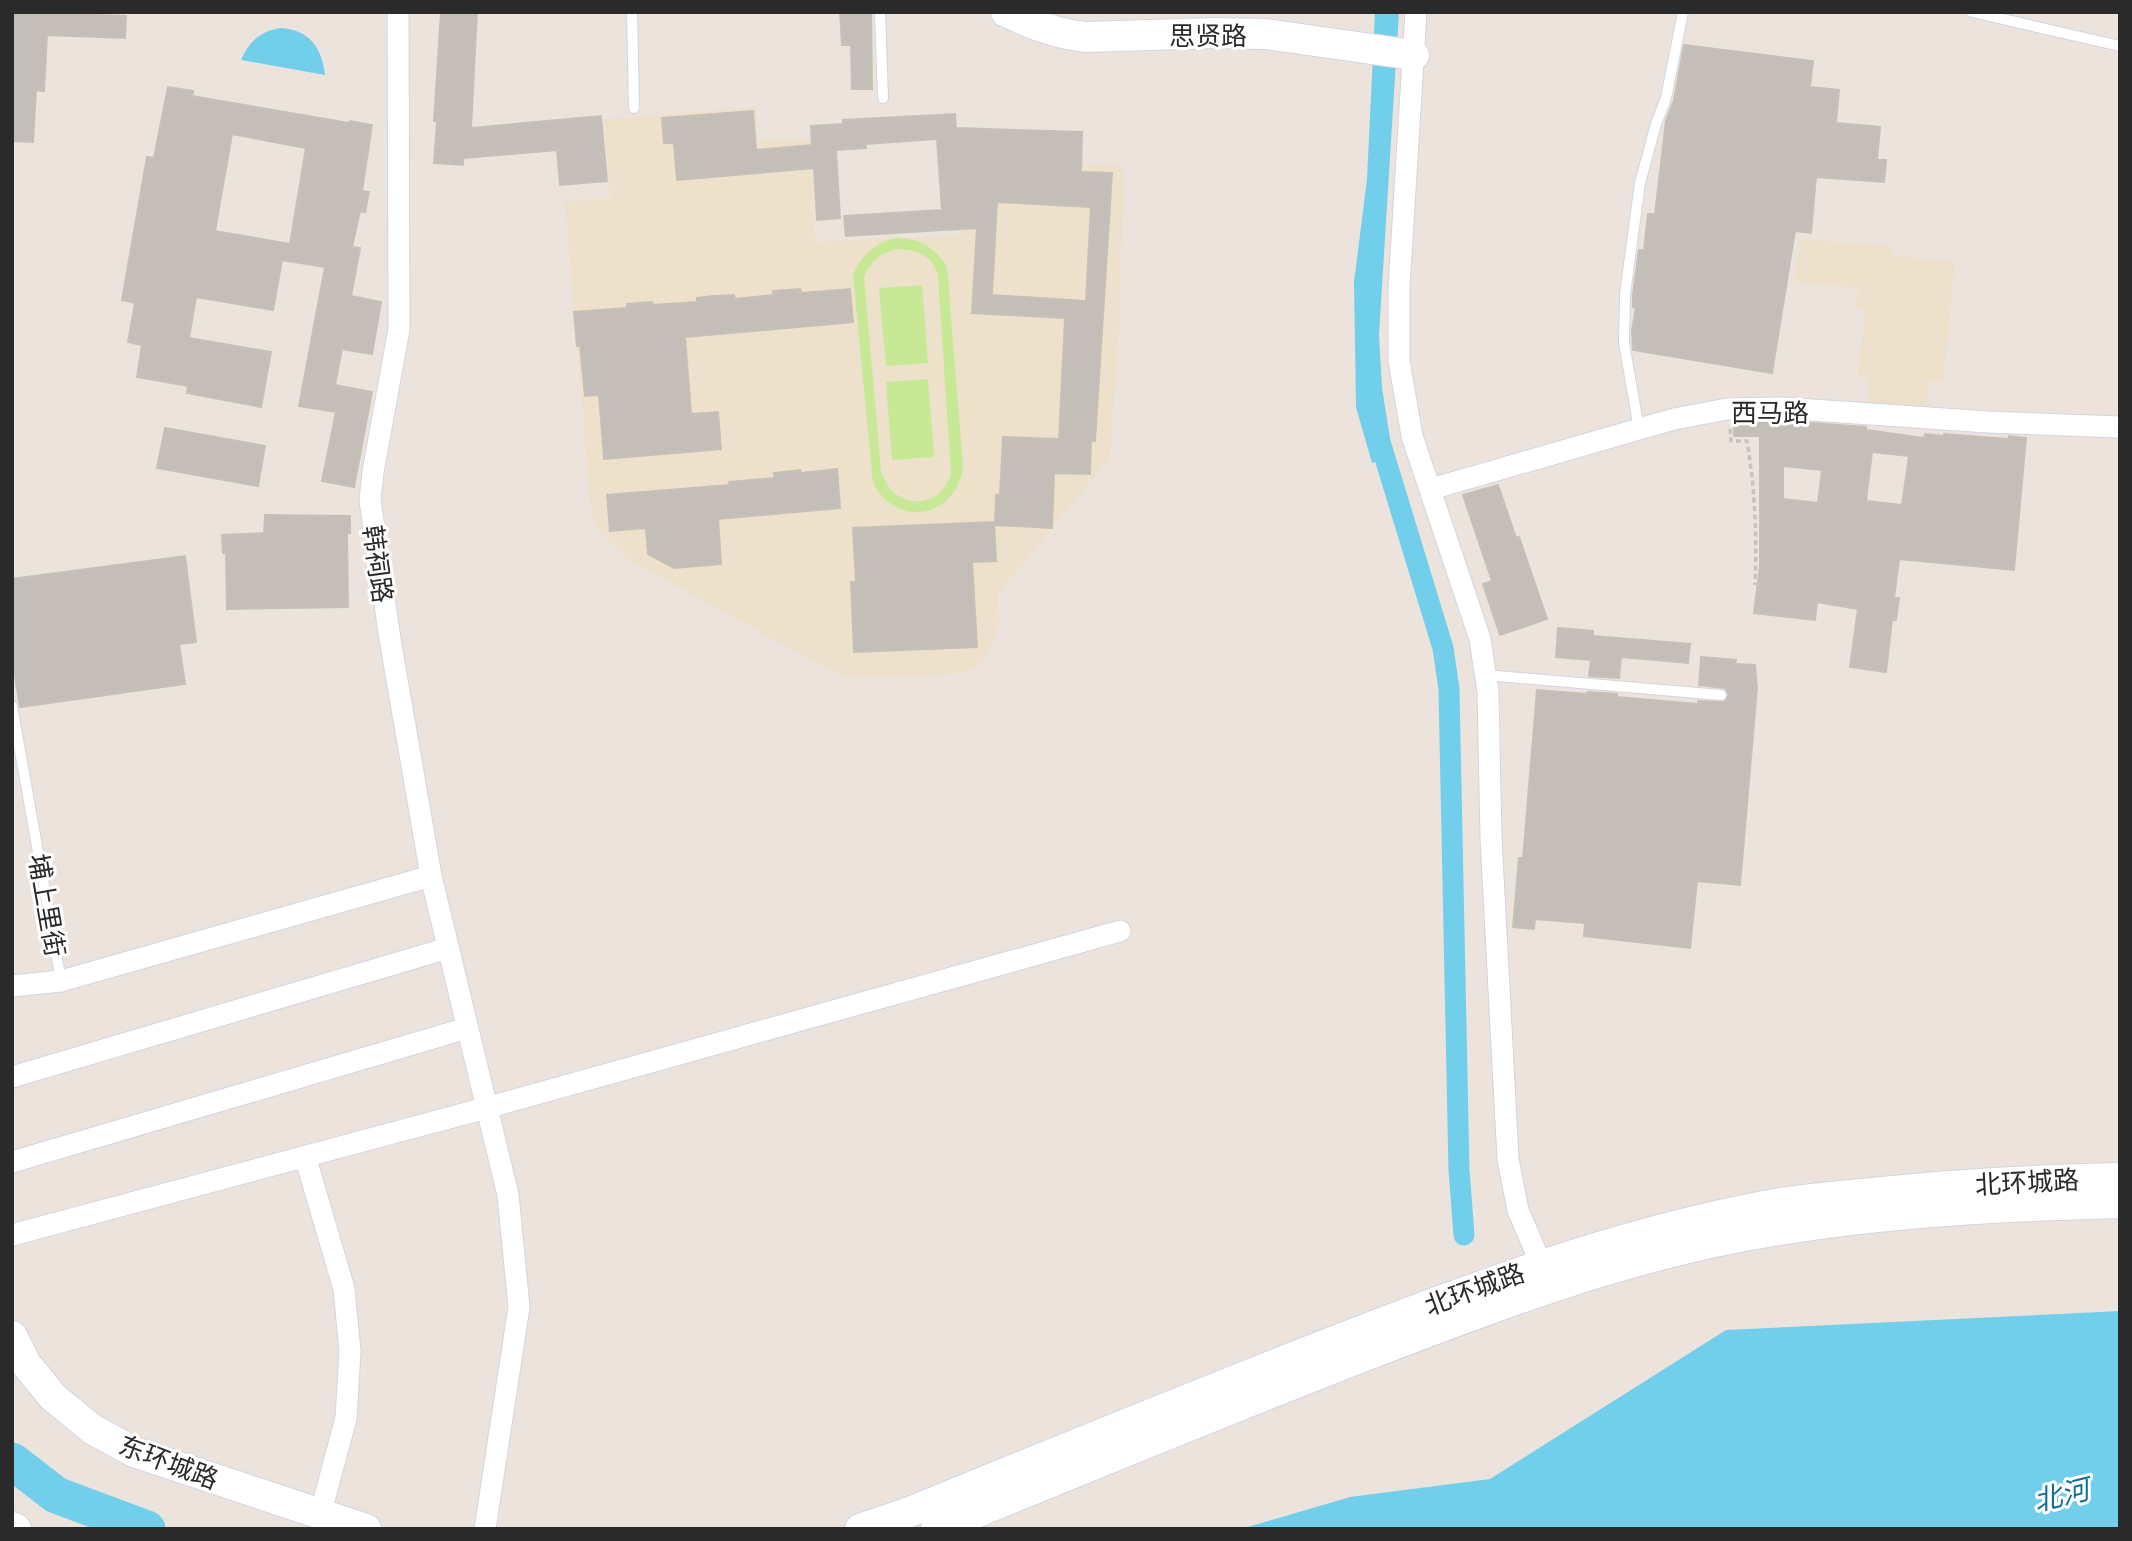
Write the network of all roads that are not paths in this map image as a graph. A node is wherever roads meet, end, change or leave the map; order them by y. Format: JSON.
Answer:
{"nodes":[{"id":1,"x":398,"y":12,"type":"edge"},
{"id":2,"x":632,"y":12,"type":"edge"},
{"id":3,"x":880,"y":12,"type":"edge"},
{"id":4,"x":1006,"y":12,"type":"edge"},
{"id":5,"x":1416,"y":12,"type":"edge"},
{"id":6,"x":1683,"y":12,"type":"edge"},
{"id":7,"x":1972,"y":12,"type":"edge"},
{"id":8,"x":2120,"y":46,"type":"edge"},
{"id":9,"x":1409,"y":54,"type":"junction"},
{"id":10,"x":883,"y":98,"type":"dead end"},
{"id":11,"x":634,"y":108,"type":"dead end"},
{"id":12,"x":2120,"y":427,"type":"edge"},
{"id":13,"x":1639,"y":429,"type":"junction"},
{"id":14,"x":1431,"y":489,"type":"junction"},
{"id":15,"x":1486,"y":675,"type":"junction"},
{"id":16,"x":1721,"y":695,"type":"dead end"},
{"id":17,"x":12,"y":706,"type":"edge"},
{"id":18,"x":431,"y":876,"type":"junction"},
{"id":19,"x":1120,"y":932,"type":"dead end"},
{"id":20,"x":448,"y":948,"type":"junction"},
{"id":21,"x":61,"y":981,"type":"junction"},
{"id":22,"x":12,"y":986,"type":"edge"},
{"id":23,"x":467,"y":1028,"type":"junction"},
{"id":24,"x":12,"y":1077,"type":"edge"},
{"id":25,"x":486,"y":1108,"type":"junction"},
{"id":26,"x":305,"y":1156,"type":"junction"},
{"id":27,"x":12,"y":1162,"type":"edge"},
{"id":28,"x":2120,"y":1178,"type":"edge"},
{"id":29,"x":2120,"y":1203,"type":"edge"},
{"id":30,"x":12,"y":1235,"type":"edge"},
{"id":31,"x":1541,"y":1264,"type":"junction"},
{"id":32,"x":12,"y":1336,"type":"edge"},
{"id":33,"x":320,"y":1515,"type":"junction"},
{"id":34,"x":366,"y":1529,"type":"edge"},
{"id":35,"x":485,"y":1529,"type":"edge"},
{"id":36,"x":860,"y":1529,"type":"edge"},
{"id":37,"x":936,"y":1529,"type":"edge"}],
"edges":[{"from":1,"to":18,"type":"street","name":"韩祠路"},
{"from":2,"to":11,"type":"lane"},
{"from":3,"to":10,"type":"lane"},
{"from":4,"to":9,"type":"main road","name":"思贤路"},
{"from":5,"to":9,"type":"street"},
{"from":6,"to":13,"type":"lane"},
{"from":7,"to":8,"type":"lane"},
{"from":9,"to":14,"type":"street"},
{"from":12,"to":13,"type":"street","name":"西马路"},
{"from":13,"to":14,"type":"street","name":"西马路"},
{"from":14,"to":15,"type":"street"},
{"from":15,"to":16,"type":"lane"},
{"from":15,"to":31,"type":"street"},
{"from":17,"to":21,"type":"lane","name":"埔上里街"},
{"from":18,"to":20,"type":"street","name":"韩祠路"},
{"from":18,"to":21,"type":"street"},
{"from":19,"to":25,"type":"street"},
{"from":20,"to":23,"type":"street","name":"韩祠路"},
{"from":20,"to":24,"type":"street"},
{"from":21,"to":22,"type":"street"},
{"from":23,"to":25,"type":"street","name":"韩祠路"},
{"from":23,"to":27,"type":"street"},
{"from":25,"to":26,"type":"street"},
{"from":25,"to":35,"type":"street","name":"韩祠路"},
{"from":26,"to":30,"type":"street"},
{"from":26,"to":33,"type":"street"},
{"from":28,"to":31,"type":"main road","name":"北环城路"},
{"from":29,"to":37,"type":"main road","name":"北环城路"},
{"from":31,"to":36,"type":"main road","name":"北环城路"},
{"from":32,"to":33,"type":"main road","name":"东环城路"},
{"from":33,"to":34,"type":"main road","name":"东环城路"}]}
